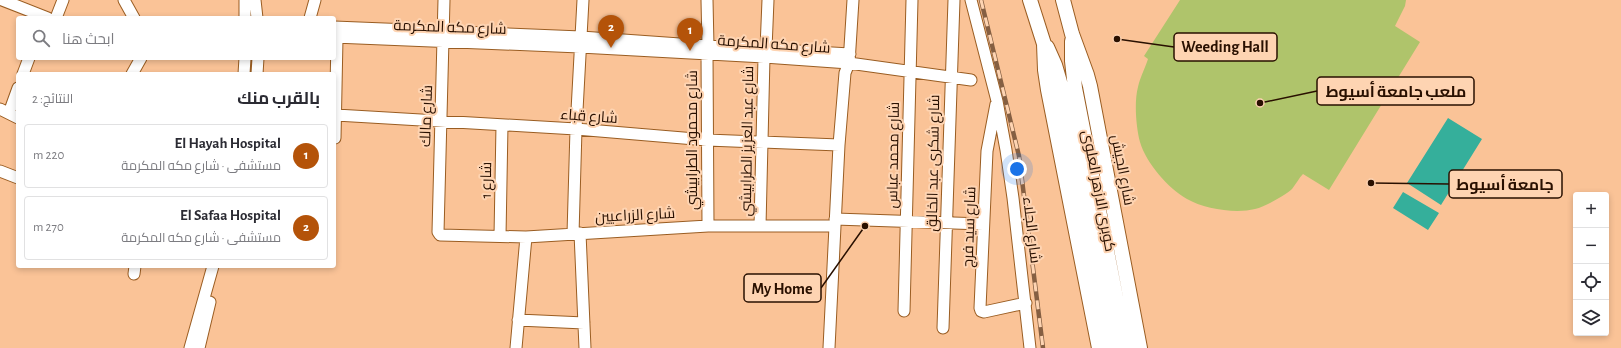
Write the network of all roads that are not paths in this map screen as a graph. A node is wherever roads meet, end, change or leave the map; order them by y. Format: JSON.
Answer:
{"nodes":[{"id":1,"x":2,"y":0,"type":"edge"},
{"id":2,"x":63,"y":0,"type":"edge"},
{"id":3,"x":124,"y":0,"type":"edge"},
{"id":4,"x":245,"y":0,"type":"edge"},
{"id":5,"x":255,"y":0,"type":"edge"},
{"id":6,"x":315,"y":0,"type":"edge"},
{"id":7,"x":444,"y":0,"type":"edge"},
{"id":8,"x":583,"y":0,"type":"edge"},
{"id":9,"x":707,"y":0,"type":"edge"},
{"id":10,"x":768,"y":0,"type":"edge"},
{"id":11,"x":846,"y":0,"type":"edge"},
{"id":12,"x":853,"y":0,"type":"edge"},
{"id":13,"x":912,"y":0,"type":"edge"},
{"id":14,"x":954,"y":0,"type":"edge"},
{"id":15,"x":971,"y":0,"type":"edge"},
{"id":16,"x":1030,"y":0,"type":"edge"},
{"id":17,"x":1063,"y":0,"type":"edge"},
{"id":18,"x":43,"y":16,"type":"edge"},
{"id":19,"x":50,"y":16,"type":"edge"},
{"id":20,"x":133,"y":16,"type":"edge"},
{"id":21,"x":245,"y":16,"type":"edge"},
{"id":22,"x":257,"y":16,"type":"edge"},
{"id":23,"x":311,"y":16,"type":"edge"},
{"id":24,"x":336,"y":34,"type":"edge"},
{"id":25,"x":1072,"y":34,"type":"junction"},
{"id":26,"x":443,"y":36,"type":"junction"},
{"id":27,"x":580,"y":42,"type":"junction"},
{"id":28,"x":1044,"y":44,"type":"junction"},
{"id":29,"x":707,"y":50,"type":"junction"},
{"id":30,"x":765,"y":53,"type":"junction"},
{"id":31,"x":28,"y":60,"type":"edge"},
{"id":32,"x":140,"y":60,"type":"edge"},
{"id":33,"x":245,"y":60,"type":"edge"},
{"id":34,"x":258,"y":60,"type":"edge"},
{"id":35,"x":335,"y":60,"type":"edge"},
{"id":36,"x":845,"y":61,"type":"junction"},
{"id":37,"x":24,"y":72,"type":"edge"},
{"id":38,"x":133,"y":72,"type":"edge"},
{"id":39,"x":244,"y":72,"type":"edge"},
{"id":40,"x":256,"y":72,"type":"edge"},
{"id":41,"x":335,"y":72,"type":"edge"},
{"id":42,"x":910,"y":72,"type":"junction"},
{"id":43,"x":950,"y":77,"type":"junction"},
{"id":44,"x":971,"y":80,"type":"dead end"},
{"id":45,"x":1069,"y":89,"type":"junction"},
{"id":46,"x":16,"y":94,"type":"edge"},
{"id":47,"x":997,"y":101,"type":"junction"},
{"id":48,"x":9,"y":113,"type":"edge"},
{"id":49,"x":336,"y":114,"type":"edge"},
{"id":50,"x":441,"y":121,"type":"junction"},
{"id":51,"x":502,"y":125,"type":"junction"},
{"id":52,"x":576,"y":129,"type":"junction"},
{"id":53,"x":707,"y":140,"type":"junction"},
{"id":54,"x":762,"y":143,"type":"junction"},
{"id":55,"x":839,"y":145,"type":"junction"},
{"id":56,"x":0,"y":171,"type":"edge"},
{"id":57,"x":16,"y":177,"type":"edge"},
{"id":58,"x":907,"y":222,"type":"junction"},
{"id":59,"x":835,"y":223,"type":"junction"},
{"id":60,"x":947,"y":223,"type":"junction"},
{"id":61,"x":983,"y":224,"type":"junction"},
{"id":62,"x":708,"y":226,"type":"junction"},
{"id":63,"x":760,"y":226,"type":"junction"},
{"id":64,"x":438,"y":232,"type":"joint"},
{"id":65,"x":576,"y":234,"type":"junction"},
{"id":66,"x":500,"y":236,"type":"junction"},
{"id":67,"x":526,"y":237,"type":"junction"},
{"id":68,"x":212,"y":268,"type":"edge"},
{"id":69,"x":219,"y":268,"type":"edge"},
{"id":70,"x":1026,"y":303,"type":"junction"},
{"id":71,"x":904,"y":311,"type":"dead end"},
{"id":72,"x":518,"y":320,"type":"junction"},
{"id":73,"x":584,"y":323,"type":"junction"},
{"id":74,"x":943,"y":328,"type":"dead end"},
{"id":75,"x":190,"y":348,"type":"edge"},
{"id":76,"x":199,"y":348,"type":"edge"},
{"id":77,"x":516,"y":348,"type":"edge"},
{"id":78,"x":585,"y":348,"type":"edge"},
{"id":79,"x":830,"y":348,"type":"edge"},
{"id":80,"x":1030,"y":348,"type":"edge"},
{"id":81,"x":1099,"y":348,"type":"edge"},
{"id":82,"x":1112,"y":348,"type":"edge"},
{"id":83,"x":1126,"y":348,"type":"edge"},
{"id":84,"x":1140,"y":348,"type":"edge"}],
"edges":[{"from":1,"to":18,"type":"street"},
{"from":2,"to":19,"type":"street"},
{"from":3,"to":20,"type":"street"},
{"from":4,"to":21,"type":"street"},
{"from":5,"to":22,"type":"street"},
{"from":6,"to":23,"type":"street"},
{"from":7,"to":26,"type":"street","name":"شارع مالك"},
{"from":8,"to":27,"type":"street"},
{"from":9,"to":29,"type":"street","name":"شارع محمود الطرابيشي"},
{"from":10,"to":30,"type":"street","name":"شارع عبد العزيز الطرابيشي"},
{"from":11,"to":36,"type":"street"},
{"from":12,"to":36,"type":"street"},
{"from":13,"to":42,"type":"street","name":"شارع محمد عباس"},
{"from":14,"to":43,"type":"street","name":"شارع شكرى عبد الخالق"},
{"from":15,"to":47,"type":"street","name":"شارع الجلاء"},
{"from":16,"to":28,"type":"main road"},
{"from":17,"to":25,"type":"main road","name":"شارع الجيش"},
{"from":24,"to":26,"type":"street","name":"شارع مكه المكرمة"},
{"from":25,"to":45,"type":"main road","name":"كوبرى الازهر العلوى"},
{"from":25,"to":84,"type":"main road","name":"شارع الجيش"},
{"from":26,"to":27,"type":"street","name":"شارع مكه المكرمة"},
{"from":26,"to":50,"type":"street","name":"شارع مالك"},
{"from":27,"to":29,"type":"street","name":"شارع مكه المكرمة"},
{"from":27,"to":52,"type":"street"},
{"from":28,"to":45,"type":"main road","name":"كوبرى الازهر العلوى"},
{"from":28,"to":81,"type":"main road"},
{"from":29,"to":30,"type":"street","name":"شارع مكه المكرمة"},
{"from":29,"to":53,"type":"street","name":"شارع محمود الطرابيشي"},
{"from":30,"to":36,"type":"street","name":"شارع مكه المكرمة"},
{"from":30,"to":54,"type":"street","name":"شارع عبد العزيز الطرابيشي"},
{"from":31,"to":37,"type":"street"},
{"from":32,"to":38,"type":"street"},
{"from":33,"to":39,"type":"street"},
{"from":34,"to":40,"type":"street"},
{"from":35,"to":41,"type":"street"},
{"from":36,"to":42,"type":"street","name":"شارع مكه المكرمة"},
{"from":36,"to":55,"type":"street"},
{"from":42,"to":43,"type":"street","name":"شارع مكه المكرمة"},
{"from":42,"to":58,"type":"street","name":"شارع محمد عباس"},
{"from":43,"to":44,"type":"street","name":"شارع مكه المكرمة"},
{"from":43,"to":60,"type":"street","name":"شارع شكرى عبد الخالق"},
{"from":45,"to":82,"type":"main road","name":"كوبرى الازهر العلوى"},
{"from":45,"to":83,"type":"main road","name":"كوبرى الازهر العلوى"},
{"from":46,"to":48,"type":"street"},
{"from":47,"to":61,"type":"street","name":"شارع سيد فرج"},
{"from":47,"to":70,"type":"street","name":"شارع الجلاء"},
{"from":49,"to":50,"type":"street","name":"شارع قباء"},
{"from":50,"to":51,"type":"street","name":"شارع قباء"},
{"from":50,"to":64,"type":"street","name":"شارع مالك"},
{"from":51,"to":52,"type":"street","name":"شارع قباء"},
{"from":51,"to":66,"type":"street","name":"شارع 1"},
{"from":52,"to":53,"type":"street","name":"شارع قباء"},
{"from":52,"to":65,"type":"street"},
{"from":53,"to":54,"type":"street","name":"شارع قباء"},
{"from":53,"to":62,"type":"street","name":"شارع محمود الطرابيشي"},
{"from":54,"to":55,"type":"street","name":"شارع قباء"},
{"from":54,"to":63,"type":"street","name":"شارع عبد العزيز الطرابيشي"},
{"from":55,"to":59,"type":"street"},
{"from":56,"to":57,"type":"street"},
{"from":58,"to":59,"type":"street","name":"شارع الزراعيين"},
{"from":58,"to":60,"type":"street","name":"شارع الزراعيين"},
{"from":58,"to":71,"type":"street","name":"شارع محمد عباس"},
{"from":59,"to":63,"type":"street","name":"شارع الزراعيين"},
{"from":59,"to":79,"type":"street"},
{"from":60,"to":61,"type":"street","name":"شارع الزراعيين"},
{"from":60,"to":74,"type":"street","name":"شارع شكرى عبد الخالق"},
{"from":61,"to":70,"type":"street","name":"شارع سيد فرج"},
{"from":62,"to":63,"type":"street","name":"شارع الزراعيين"},
{"from":62,"to":65,"type":"street","name":"شارع الزراعيين"},
{"from":64,"to":66,"type":"street","name":"شارع الزراعيين"},
{"from":65,"to":67,"type":"street","name":"شارع الزراعيين"},
{"from":65,"to":73,"type":"street"},
{"from":66,"to":67,"type":"street","name":"شارع الزراعيين"},
{"from":67,"to":72,"type":"street"},
{"from":68,"to":75,"type":"street"},
{"from":69,"to":76,"type":"street"},
{"from":70,"to":80,"type":"street","name":"شارع الجلاء"},
{"from":72,"to":73,"type":"street"},
{"from":72,"to":77,"type":"street"},
{"from":73,"to":78,"type":"street"}]}
